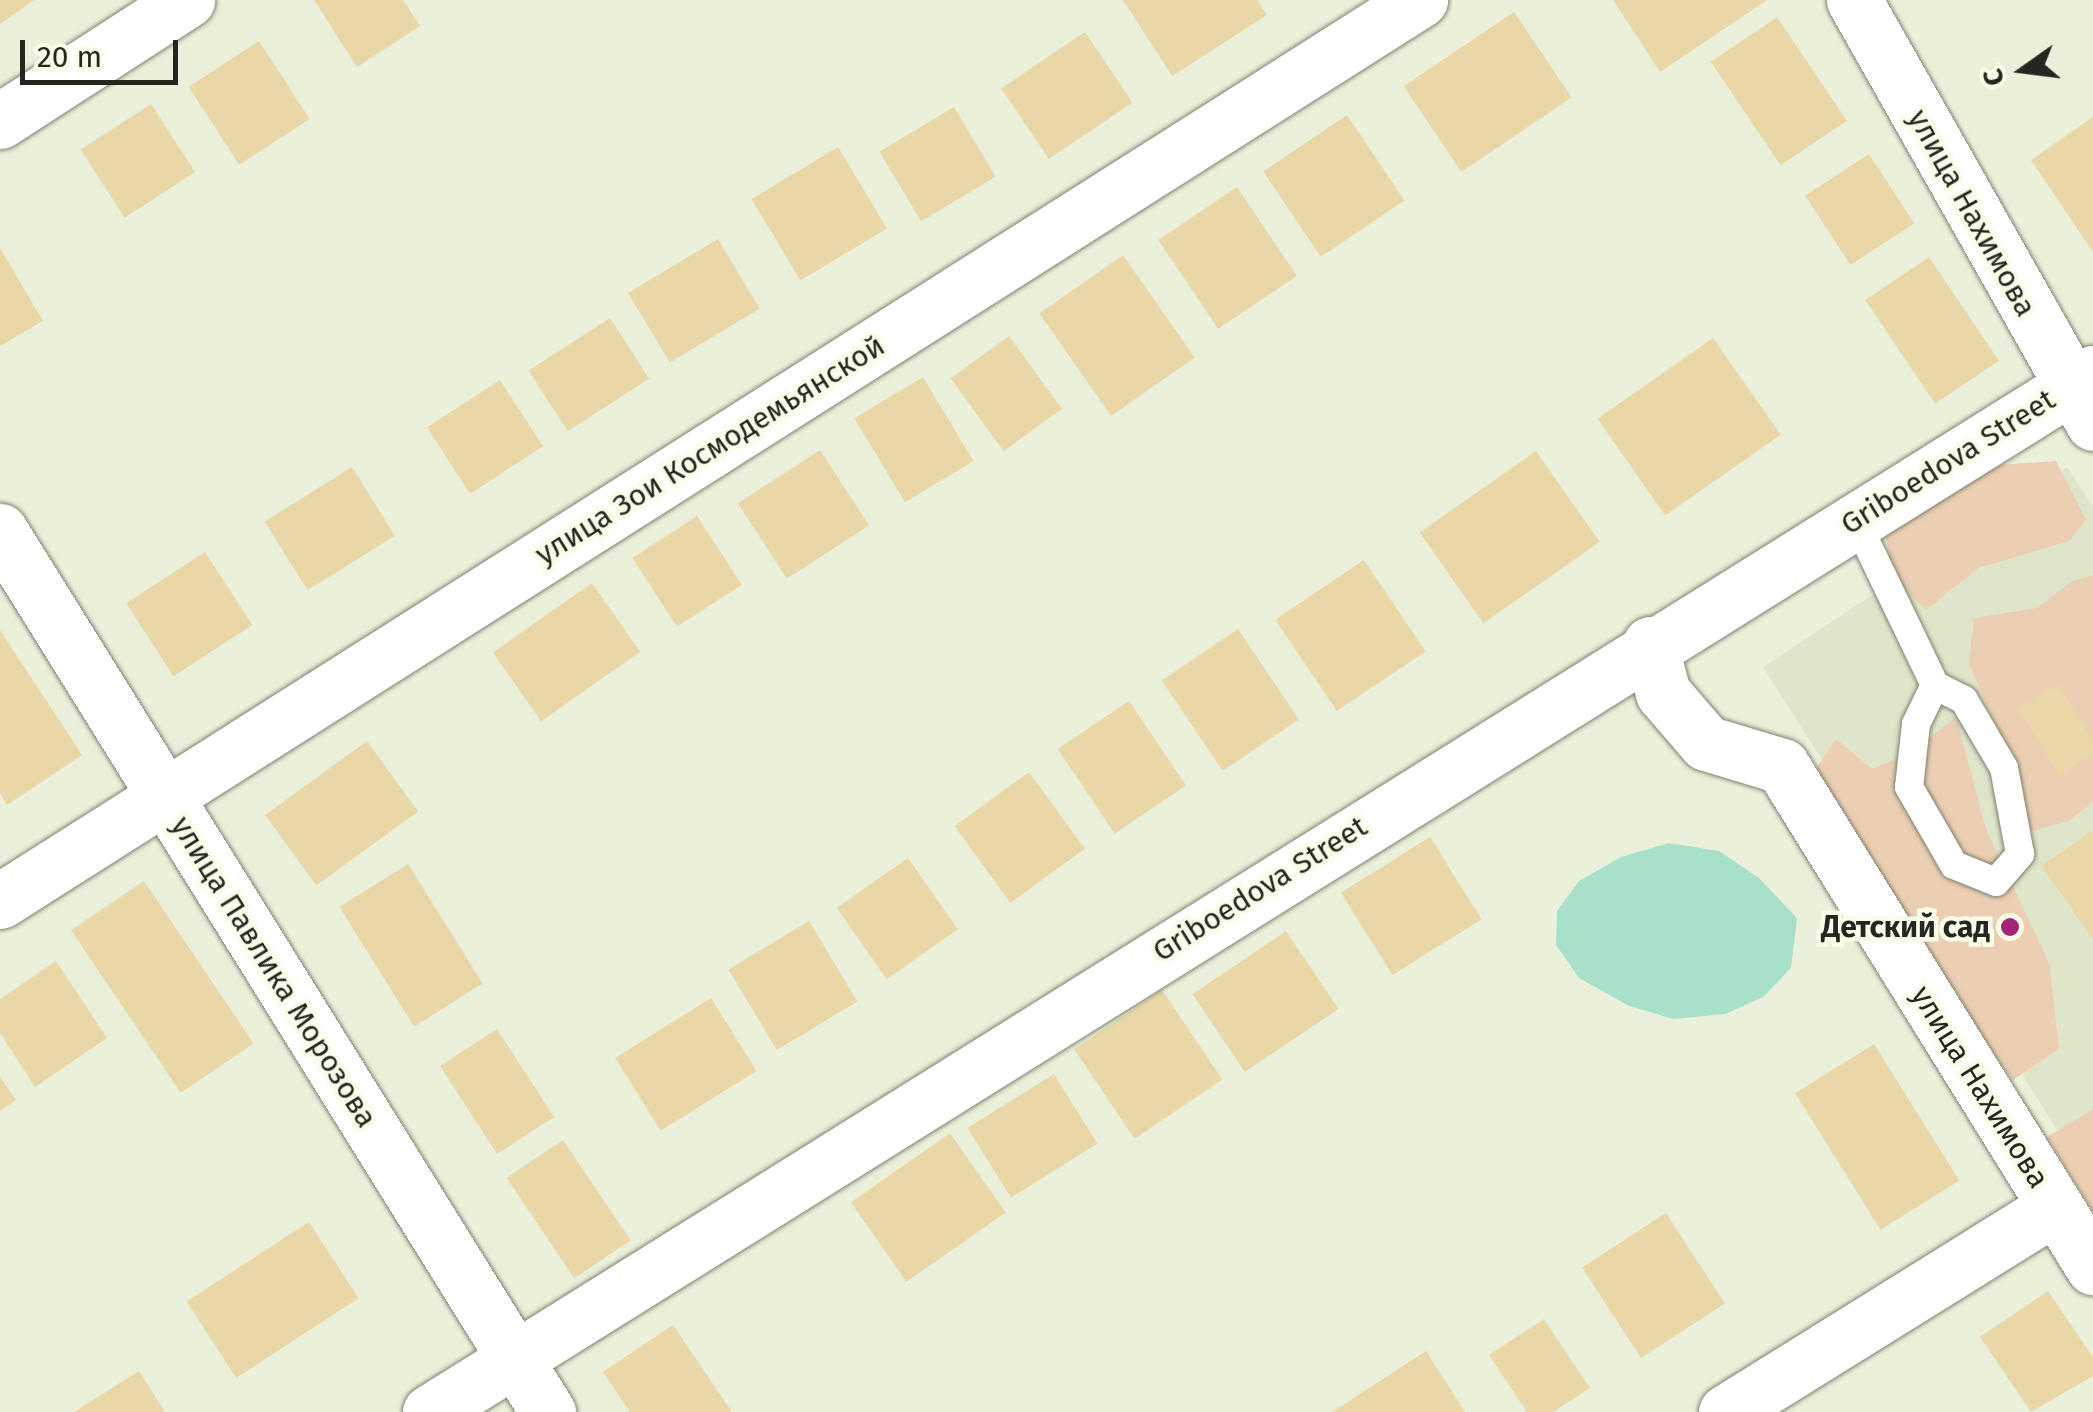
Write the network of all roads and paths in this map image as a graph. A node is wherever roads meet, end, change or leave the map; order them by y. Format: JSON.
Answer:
{"nodes":[{"id":1,"x":187,"y":0,"type":"edge"},
{"id":2,"x":1420,"y":0,"type":"edge"},
{"id":3,"x":1854,"y":0,"type":"edge"},
{"id":4,"x":0,"y":120,"type":"edge"},
{"id":5,"x":2085,"y":395,"type":"edge"},
{"id":6,"x":1854,"y":519,"type":"junction"},
{"id":7,"x":0,"y":532,"type":"edge"},
{"id":8,"x":1650,"y":644,"type":"junction"},
{"id":9,"x":1935,"y":685,"type":"junction"},
{"id":10,"x":165,"y":796,"type":"junction"},
{"id":11,"x":0,"y":900,"type":"edge"},
{"id":12,"x":2054,"y":1208,"type":"junction"},
{"id":13,"x":2093,"y":1267,"type":"edge"},
{"id":14,"x":514,"y":1358,"type":"junction"},
{"id":15,"x":430,"y":1412,"type":"edge"},
{"id":16,"x":548,"y":1412,"type":"edge"},
{"id":17,"x":1726,"y":1412,"type":"edge"}],
"edges":[{"from":1,"to":4,"type":"street"},
{"from":2,"to":10,"type":"street","name":"улица Зои Космодемьянской"},
{"from":3,"to":5,"type":"street","name":"улица Нахимова"},
{"from":5,"to":6,"type":"street","name":"Griboedova Street"},
{"from":6,"to":8,"type":"street","name":"Griboedova Street"},
{"from":6,"to":9,"type":"lane"},
{"from":7,"to":10,"type":"street","name":"улица Павлика Морозова"},
{"from":8,"to":12,"type":"street","name":"улица Нахимова"},
{"from":8,"to":14,"type":"street","name":"Griboedova Street"},
{"from":9,"to":9,"type":"lane"},
{"from":10,"to":11,"type":"street","name":"улица Зои Космодемьянской"},
{"from":10,"to":14,"type":"street","name":"улица Павлика Морозова"},
{"from":12,"to":13,"type":"street","name":"улица Нахимова"},
{"from":12,"to":17,"type":"street"},
{"from":14,"to":15,"type":"street","name":"Griboedova Street"},
{"from":14,"to":16,"type":"street","name":"улица Павлика Морозова"}]}
